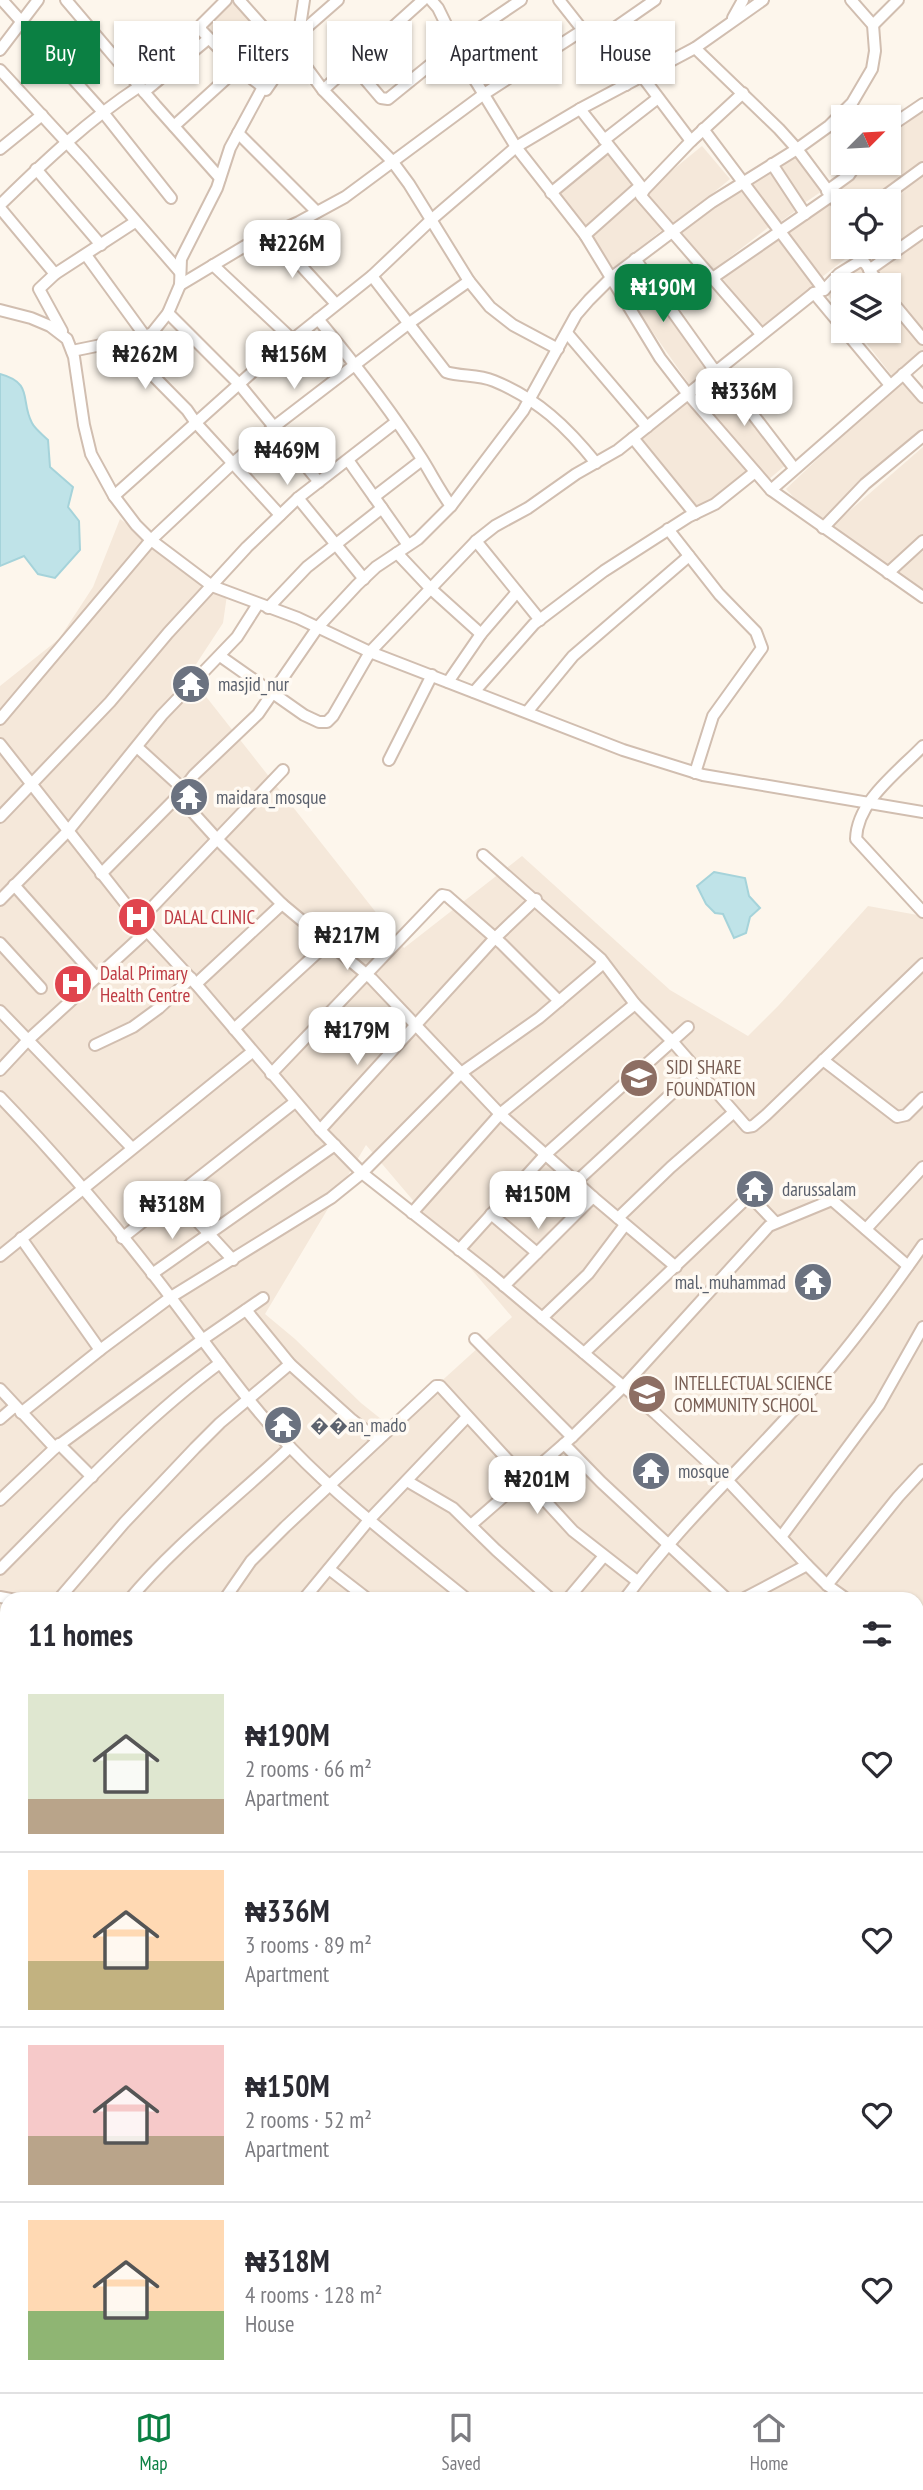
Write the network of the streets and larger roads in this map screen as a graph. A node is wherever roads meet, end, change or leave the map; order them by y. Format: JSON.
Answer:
{"nodes":[{"id":1,"x":2,"y":0,"type":"edge"},
{"id":2,"x":38,"y":0,"type":"edge"},
{"id":3,"x":66,"y":0,"type":"edge"},
{"id":4,"x":226,"y":0,"type":"edge"},
{"id":5,"x":239,"y":0,"type":"edge"},
{"id":6,"x":304,"y":0,"type":"edge"},
{"id":7,"x":338,"y":0,"type":"edge"},
{"id":8,"x":423,"y":0,"type":"edge"},
{"id":9,"x":431,"y":0,"type":"edge"},
{"id":10,"x":521,"y":0,"type":"edge"},
{"id":11,"x":559,"y":0,"type":"edge"},
{"id":12,"x":631,"y":0,"type":"edge"},
{"id":13,"x":655,"y":0,"type":"edge"},
{"id":14,"x":743,"y":0,"type":"edge"},
{"id":15,"x":762,"y":0,"type":"edge"},
{"id":16,"x":851,"y":0,"type":"edge"},
{"id":17,"x":898,"y":0,"type":"edge"},
{"id":18,"x":639,"y":11,"type":"junction"},
{"id":19,"x":22,"y":21,"type":"joint"},
{"id":20,"x":258,"y":21,"type":"edge"},
{"id":21,"x":300,"y":21,"type":"edge"},
{"id":22,"x":400,"y":21,"type":"edge"},
{"id":23,"x":444,"y":21,"type":"edge"},
{"id":24,"x":490,"y":21,"type":"edge"},
{"id":25,"x":576,"y":21,"type":"edge"},
{"id":26,"x":625,"y":21,"type":"edge"},
{"id":27,"x":21,"y":22,"type":"edge"},
{"id":28,"x":313,"y":22,"type":"edge"},
{"id":29,"x":730,"y":23,"type":"junction"},
{"id":30,"x":873,"y":25,"type":"junction"},
{"id":31,"x":576,"y":35,"type":"edge"},
{"id":32,"x":208,"y":39,"type":"junction"},
{"id":33,"x":213,"y":44,"type":"edge"},
{"id":34,"x":695,"y":48,"type":"junction"},
{"id":35,"x":0,"y":50,"type":"edge"},
{"id":36,"x":675,"y":59,"type":"edge"},
{"id":37,"x":426,"y":67,"type":"edge"},
{"id":38,"x":0,"y":70,"type":"edge"},
{"id":39,"x":313,"y":76,"type":"edge"},
{"id":40,"x":412,"y":78,"type":"edge"},
{"id":41,"x":78,"y":84,"type":"edge"},
{"id":42,"x":220,"y":84,"type":"edge"},
{"id":43,"x":259,"y":84,"type":"edge"},
{"id":44,"x":270,"y":84,"type":"edge"},
{"id":45,"x":330,"y":84,"type":"edge"},
{"id":46,"x":370,"y":84,"type":"edge"},
{"id":47,"x":405,"y":84,"type":"edge"},
{"id":48,"x":478,"y":84,"type":"edge"},
{"id":49,"x":648,"y":84,"type":"edge"},
{"id":50,"x":626,"y":85,"type":"edge"},
{"id":51,"x":263,"y":87,"type":"junction"},
{"id":52,"x":142,"y":89,"type":"junction"},
{"id":53,"x":323,"y":90,"type":"junction"},
{"id":54,"x":743,"y":93,"type":"junction"},
{"id":55,"x":484,"y":94,"type":"junction"},
{"id":56,"x":658,"y":98,"type":"junction"},
{"id":57,"x":923,"y":104,"type":"edge"},
{"id":58,"x":580,"y":109,"type":"junction"},
{"id":59,"x":102,"y":111,"type":"junction"},
{"id":60,"x":42,"y":115,"type":"junction"},
{"id":61,"x":901,"y":119,"type":"edge"},
{"id":62,"x":174,"y":126,"type":"junction"},
{"id":63,"x":703,"y":130,"type":"junction"},
{"id":64,"x":238,"y":134,"type":"junction"},
{"id":65,"x":691,"y":141,"type":"junction"},
{"id":66,"x":67,"y":142,"type":"junction"},
{"id":67,"x":606,"y":143,"type":"junction"},
{"id":68,"x":516,"y":147,"type":"junction"},
{"id":69,"x":0,"y":149,"type":"edge"},
{"id":70,"x":797,"y":149,"type":"junction"},
{"id":71,"x":392,"y":161,"type":"junction"},
{"id":72,"x":772,"y":164,"type":"junction"},
{"id":73,"x":923,"y":168,"type":"edge"},
{"id":74,"x":36,"y":169,"type":"junction"},
{"id":75,"x":849,"y":175,"type":"edge"},
{"id":76,"x":220,"y":178,"type":"junction"},
{"id":77,"x":743,"y":181,"type":"junction"},
{"id":78,"x":642,"y":188,"type":"junction"},
{"id":79,"x":894,"y":189,"type":"edge"},
{"id":80,"x":551,"y":193,"type":"junction"},
{"id":81,"x":829,"y":194,"type":"junction"},
{"id":82,"x":831,"y":196,"type":"edge"},
{"id":83,"x":171,"y":198,"type":"dead end"},
{"id":84,"x":0,"y":206,"type":"edge"},
{"id":85,"x":317,"y":212,"type":"junction"},
{"id":86,"x":805,"y":214,"type":"junction"},
{"id":87,"x":431,"y":220,"type":"junction"},
{"id":88,"x":135,"y":222,"type":"junction"},
{"id":89,"x":779,"y":231,"type":"junction"},
{"id":90,"x":671,"y":232,"type":"junction"},
{"id":91,"x":923,"y":232,"type":"edge"},
{"id":92,"x":272,"y":234,"type":"junction"},
{"id":93,"x":585,"y":235,"type":"junction"},
{"id":94,"x":102,"y":245,"type":"junction"},
{"id":95,"x":86,"y":255,"type":"junction"},
{"id":96,"x":635,"y":259,"type":"junction"},
{"id":97,"x":860,"y":261,"type":"joint"},
{"id":98,"x":213,"y":265,"type":"junction"},
{"id":99,"x":869,"y":270,"type":"junction"},
{"id":100,"x":180,"y":272,"type":"junction"},
{"id":101,"x":871,"y":273,"type":"edge"},
{"id":102,"x":55,"y":274,"type":"junction"},
{"id":103,"x":372,"y":276,"type":"junction"},
{"id":104,"x":611,"y":277,"type":"junction"},
{"id":105,"x":714,"y":278,"type":"junction"},
{"id":106,"x":469,"y":281,"type":"junction"},
{"id":107,"x":180,"y":285,"type":"junction"},
{"id":108,"x":819,"y":291,"type":"junction"},
{"id":109,"x":0,"y":301,"type":"edge"},
{"id":110,"x":336,"y":304,"type":"junction"},
{"id":111,"x":831,"y":310,"type":"edge"},
{"id":112,"x":5,"y":311,"type":"edge"},
{"id":113,"x":901,"y":312,"type":"edge"},
{"id":114,"x":168,"y":313,"type":"junction"},
{"id":115,"x":318,"y":318,"type":"junction"},
{"id":116,"x":408,"y":324,"type":"junction"},
{"id":117,"x":567,"y":333,"type":"junction"},
{"id":118,"x":761,"y":334,"type":"junction"},
{"id":119,"x":145,"y":336,"type":"junction"},
{"id":120,"x":67,"y":339,"type":"junction"},
{"id":121,"x":923,"y":339,"type":"edge"},
{"id":122,"x":293,"y":340,"type":"junction"},
{"id":123,"x":118,"y":341,"type":"junction"},
{"id":124,"x":855,"y":343,"type":"edge"},
{"id":125,"x":558,"y":349,"type":"junction"},
{"id":126,"x":72,"y":351,"type":"junction"},
{"id":127,"x":923,"y":358,"type":"edge"},
{"id":128,"x":355,"y":364,"type":"junction"},
{"id":129,"x":717,"y":370,"type":"junction"},
{"id":130,"x":903,"y":374,"type":"junction"},
{"id":131,"x":239,"y":384,"type":"junction"},
{"id":132,"x":890,"y":385,"type":"junction"},
{"id":133,"x":687,"y":393,"type":"junction"},
{"id":134,"x":923,"y":397,"type":"edge"},
{"id":135,"x":529,"y":399,"type":"junction"},
{"id":136,"x":396,"y":422,"type":"junction"},
{"id":137,"x":196,"y":423,"type":"junction"},
{"id":138,"x":275,"y":426,"type":"junction"},
{"id":139,"x":647,"y":427,"type":"junction"},
{"id":140,"x":923,"y":436,"type":"edge"},
{"id":141,"x":633,"y":438,"type":"junction"},
{"id":142,"x":348,"y":460,"type":"junction"},
{"id":143,"x":422,"y":460,"type":"junction"},
{"id":144,"x":233,"y":463,"type":"junction"},
{"id":145,"x":596,"y":463,"type":"junction"},
{"id":146,"x":794,"y":468,"type":"junction"},
{"id":147,"x":755,"y":472,"type":"junction"},
{"id":148,"x":319,"y":482,"type":"junction"},
{"id":149,"x":771,"y":490,"type":"junction"},
{"id":150,"x":114,"y":496,"type":"junction"},
{"id":151,"x":374,"y":497,"type":"junction"},
{"id":152,"x":298,"y":498,"type":"junction"},
{"id":153,"x":451,"y":506,"type":"junction"},
{"id":154,"x":382,"y":508,"type":"junction"},
{"id":155,"x":695,"y":514,"type":"junction"},
{"id":156,"x":280,"y":515,"type":"junction"},
{"id":157,"x":823,"y":528,"type":"junction"},
{"id":158,"x":668,"y":529,"type":"junction"},
{"id":159,"x":151,"y":540,"type":"junction"},
{"id":160,"x":475,"y":541,"type":"junction"},
{"id":161,"x":923,"y":541,"type":"edge"},
{"id":162,"x":335,"y":543,"type":"junction"},
{"id":163,"x":408,"y":545,"type":"junction"},
{"id":164,"x":397,"y":553,"type":"junction"},
{"id":165,"x":689,"y":556,"type":"junction"},
{"id":166,"x":888,"y":573,"type":"junction"},
{"id":167,"x":364,"y":579,"type":"junction"},
{"id":168,"x":212,"y":586,"type":"junction"},
{"id":169,"x":430,"y":588,"type":"junction"},
{"id":170,"x":517,"y":592,"type":"junction"},
{"id":171,"x":923,"y":597,"type":"edge"},
{"id":172,"x":263,"y":606,"type":"junction"},
{"id":173,"x":540,"y":620,"type":"junction"},
{"id":174,"x":318,"y":627,"type":"junction"},
{"id":175,"x":481,"y":634,"type":"junction"},
{"id":176,"x":370,"y":652,"type":"junction"},
{"id":177,"x":220,"y":656,"type":"junction"},
{"id":178,"x":432,"y":676,"type":"junction"},
{"id":179,"x":448,"y":682,"type":"junction"},
{"id":180,"x":474,"y":692,"type":"junction"},
{"id":181,"x":274,"y":694,"type":"junction"},
{"id":182,"x":527,"y":712,"type":"junction"},
{"id":183,"x":0,"y":719,"type":"edge"},
{"id":184,"x":923,"y":746,"type":"edge"},
{"id":185,"x":137,"y":747,"type":"junction"},
{"id":186,"x":3,"y":751,"type":"edge"},
{"id":187,"x":389,"y":760,"type":"dead end"},
{"id":188,"x":283,"y":770,"type":"dead end"},
{"id":189,"x":695,"y":772,"type":"junction"},
{"id":190,"x":32,"y":784,"type":"junction"},
{"id":191,"x":180,"y":792,"type":"junction"},
{"id":192,"x":869,"y":802,"type":"junction"},
{"id":193,"x":923,"y":812,"type":"edge"},
{"id":194,"x":0,"y":817,"type":"edge"},
{"id":195,"x":68,"y":831,"type":"junction"},
{"id":196,"x":217,"y":839,"type":"junction"},
{"id":197,"x":483,"y":855,"type":"dead end"},
{"id":198,"x":102,"y":874,"type":"junction"},
{"id":199,"x":14,"y":885,"type":"junction"},
{"id":200,"x":536,"y":899,"type":"junction"},
{"id":201,"x":0,"y":900,"type":"edge"},
{"id":202,"x":282,"y":904,"type":"junction"},
{"id":203,"x":923,"y":912,"type":"edge"},
{"id":204,"x":139,"y":921,"type":"junction"},
{"id":205,"x":147,"y":931,"type":"junction"},
{"id":206,"x":494,"y":939,"type":"junction"},
{"id":207,"x":0,"y":943,"type":"edge"},
{"id":208,"x":328,"y":943,"type":"junction"},
{"id":209,"x":602,"y":962,"type":"junction"},
{"id":210,"x":923,"y":964,"type":"edge"},
{"id":211,"x":366,"y":974,"type":"junction"},
{"id":212,"x":96,"y":977,"type":"junction"},
{"id":213,"x":193,"y":981,"type":"junction"},
{"id":214,"x":41,"y":988,"type":"dead end"},
{"id":215,"x":559,"y":1001,"type":"junction"},
{"id":216,"x":635,"y":1004,"type":"junction"},
{"id":217,"x":0,"y":1011,"type":"edge"},
{"id":218,"x":416,"y":1023,"type":"junction"},
{"id":219,"x":688,"y":1027,"type":"dead end"},
{"id":220,"x":234,"y":1030,"type":"junction"},
{"id":221,"x":28,"y":1040,"type":"junction"},
{"id":222,"x":672,"y":1041,"type":"junction"},
{"id":223,"x":95,"y":1045,"type":"dead end"},
{"id":224,"x":252,"y":1052,"type":"junction"},
{"id":225,"x":823,"y":1059,"type":"junction"},
{"id":226,"x":0,"y":1070,"type":"edge"},
{"id":227,"x":697,"y":1070,"type":"junction"},
{"id":228,"x":461,"y":1073,"type":"junction"},
{"id":229,"x":271,"y":1074,"type":"junction"},
{"id":230,"x":0,"y":1097,"type":"edge"},
{"id":231,"x":923,"y":1098,"type":"edge"},
{"id":232,"x":295,"y":1102,"type":"junction"},
{"id":233,"x":733,"y":1113,"type":"junction"},
{"id":234,"x":500,"y":1114,"type":"junction"},
{"id":235,"x":320,"y":1130,"type":"junction"},
{"id":236,"x":335,"y":1145,"type":"junction"},
{"id":237,"x":132,"y":1148,"type":"junction"},
{"id":238,"x":545,"y":1154,"type":"junction"},
{"id":239,"x":923,"y":1167,"type":"edge"},
{"id":240,"x":362,"y":1173,"type":"junction"},
{"id":241,"x":576,"y":1182,"type":"junction"},
{"id":242,"x":82,"y":1188,"type":"junction"},
{"id":243,"x":175,"y":1197,"type":"junction"},
{"id":244,"x":593,"y":1197,"type":"junction"},
{"id":245,"x":412,"y":1213,"type":"junction"},
{"id":246,"x":491,"y":1214,"type":"junction"},
{"id":247,"x":622,"y":1222,"type":"junction"},
{"id":248,"x":775,"y":1222,"type":"junction"},
{"id":249,"x":866,"y":1229,"type":"junction"},
{"id":250,"x":210,"y":1234,"type":"junction"},
{"id":251,"x":21,"y":1238,"type":"junction"},
{"id":252,"x":122,"y":1238,"type":"junction"},
{"id":253,"x":923,"y":1245,"type":"edge"},
{"id":254,"x":459,"y":1250,"type":"junction"},
{"id":255,"x":537,"y":1253,"type":"junction"},
{"id":256,"x":0,"y":1256,"type":"edge"},
{"id":257,"x":233,"y":1260,"type":"junction"},
{"id":258,"x":908,"y":1266,"type":"junction"},
{"id":259,"x":676,"y":1267,"type":"junction"},
{"id":260,"x":152,"y":1274,"type":"junction"},
{"id":261,"x":504,"y":1286,"type":"junction"},
{"id":262,"x":171,"y":1297,"type":"junction"},
{"id":263,"x":264,"y":1298,"type":"dead end"},
{"id":264,"x":246,"y":1310,"type":"junction"},
{"id":265,"x":542,"y":1318,"type":"junction"},
{"id":266,"x":923,"y":1327,"type":"edge"},
{"id":267,"x":475,"y":1339,"type":"dead end"},
{"id":268,"x":202,"y":1340,"type":"junction"},
{"id":269,"x":100,"y":1350,"type":"junction"},
{"id":270,"x":584,"y":1353,"type":"junction"},
{"id":271,"x":220,"y":1363,"type":"junction"},
{"id":272,"x":290,"y":1364,"type":"junction"},
{"id":273,"x":622,"y":1387,"type":"junction"},
{"id":274,"x":0,"y":1389,"type":"edge"},
{"id":275,"x":250,"y":1399,"type":"junction"},
{"id":276,"x":18,"y":1410,"type":"junction"},
{"id":277,"x":467,"y":1418,"type":"junction"},
{"id":278,"x":0,"y":1419,"type":"edge"},
{"id":279,"x":378,"y":1440,"type":"junction"},
{"id":280,"x":568,"y":1441,"type":"junction"},
{"id":281,"x":57,"y":1446,"type":"junction"},
{"id":282,"x":290,"y":1447,"type":"junction"},
{"id":283,"x":923,"y":1470,"type":"edge"},
{"id":284,"x":92,"y":1477,"type":"junction"},
{"id":285,"x":522,"y":1478,"type":"junction"},
{"id":286,"x":407,"y":1480,"type":"junction"},
{"id":287,"x":728,"y":1481,"type":"junction"},
{"id":288,"x":330,"y":1486,"type":"junction"},
{"id":289,"x":0,"y":1500,"type":"edge"},
{"id":290,"x":369,"y":1520,"type":"junction"},
{"id":291,"x":471,"y":1524,"type":"junction"},
{"id":292,"x":781,"y":1537,"type":"junction"},
{"id":293,"x":669,"y":1543,"type":"junction"},
{"id":294,"x":604,"y":1556,"type":"junction"},
{"id":295,"x":807,"y":1565,"type":"junction"},
{"id":296,"x":0,"y":1569,"type":"edge"},
{"id":297,"x":328,"y":1569,"type":"junction"},
{"id":298,"x":637,"y":1581,"type":"junction"},
{"id":299,"x":827,"y":1585,"type":"junction"},
{"id":300,"x":64,"y":1592,"type":"edge"},
{"id":301,"x":136,"y":1592,"type":"edge"},
{"id":302,"x":230,"y":1592,"type":"edge"},
{"id":303,"x":309,"y":1592,"type":"edge"},
{"id":304,"x":358,"y":1592,"type":"edge"},
{"id":305,"x":458,"y":1592,"type":"edge"},
{"id":306,"x":543,"y":1592,"type":"edge"},
{"id":307,"x":574,"y":1592,"type":"edge"},
{"id":308,"x":629,"y":1592,"type":"edge"},
{"id":309,"x":721,"y":1592,"type":"edge"},
{"id":310,"x":756,"y":1592,"type":"edge"},
{"id":311,"x":837,"y":1592,"type":"edge"}],
"edges":[{"from":1,"to":19,"type":"street"},
{"from":2,"to":19,"type":"street"},
{"from":3,"to":52,"type":"street"},
{"from":4,"to":32,"type":"street"},
{"from":5,"to":20,"type":"street"},
{"from":6,"to":21,"type":"street"},
{"from":7,"to":28,"type":"street"},
{"from":8,"to":22,"type":"street"},
{"from":9,"to":23,"type":"street"},
{"from":10,"to":24,"type":"street"},
{"from":11,"to":25,"type":"street"},
{"from":12,"to":18,"type":"street"},
{"from":13,"to":18,"type":"street"},
{"from":14,"to":29,"type":"street"},
{"from":15,"to":29,"type":"street"},
{"from":16,"to":30,"type":"street"},
{"from":17,"to":30,"type":"street"},
{"from":18,"to":26,"type":"street"},
{"from":27,"to":35,"type":"street"},
{"from":29,"to":34,"type":"street"},
{"from":30,"to":70,"type":"street"},
{"from":31,"to":55,"type":"street"},
{"from":32,"to":33,"type":"street"},
{"from":32,"to":52,"type":"street"},
{"from":34,"to":36,"type":"street"},
{"from":34,"to":54,"type":"street"},
{"from":37,"to":40,"type":"street"},
{"from":38,"to":60,"type":"street"},
{"from":39,"to":53,"type":"street"},
{"from":41,"to":59,"type":"street"},
{"from":42,"to":62,"type":"street"},
{"from":43,"to":51,"type":"street"},
{"from":44,"to":51,"type":"street"},
{"from":45,"to":53,"type":"street"},
{"from":46,"to":47,"type":"street"},
{"from":48,"to":55,"type":"street"},
{"from":49,"to":56,"type":"street"},
{"from":50,"to":58,"type":"street"},
{"from":51,"to":64,"type":"street"},
{"from":52,"to":59,"type":"street"},
{"from":52,"to":62,"type":"street"},
{"from":53,"to":71,"type":"street"},
{"from":54,"to":63,"type":"street"},
{"from":54,"to":70,"type":"street"},
{"from":55,"to":68,"type":"street"},
{"from":55,"to":71,"type":"street"},
{"from":56,"to":65,"type":"street"},
{"from":56,"to":67,"type":"street"},
{"from":57,"to":61,"type":"street"},
{"from":58,"to":67,"type":"street"},
{"from":58,"to":68,"type":"street"},
{"from":59,"to":66,"type":"street"},
{"from":59,"to":83,"type":"street"},
{"from":60,"to":66,"type":"street"},
{"from":60,"to":69,"type":"street"},
{"from":62,"to":76,"type":"street"},
{"from":63,"to":65,"type":"street"},
{"from":63,"to":77,"type":"street"},
{"from":64,"to":76,"type":"street"},
{"from":64,"to":85,"type":"street"},
{"from":65,"to":78,"type":"street"},
{"from":66,"to":74,"type":"street"},
{"from":66,"to":88,"type":"street"},
{"from":67,"to":78,"type":"street"},
{"from":67,"to":80,"type":"street"},
{"from":68,"to":80,"type":"street"},
{"from":68,"to":87,"type":"street"},
{"from":70,"to":72,"type":"street"},
{"from":70,"to":81,"type":"street"},
{"from":71,"to":85,"type":"street"},
{"from":71,"to":87,"type":"street"},
{"from":72,"to":77,"type":"street"},
{"from":72,"to":86,"type":"street"},
{"from":73,"to":79,"type":"street"},
{"from":74,"to":84,"type":"street"},
{"from":74,"to":94,"type":"street"},
{"from":75,"to":81,"type":"street"},
{"from":76,"to":100,"type":"street"},
{"from":77,"to":89,"type":"street"},
{"from":77,"to":90,"type":"street"},
{"from":78,"to":90,"type":"street"},
{"from":78,"to":93,"type":"street"},
{"from":80,"to":93,"type":"street"},
{"from":81,"to":82,"type":"street"},
{"from":81,"to":86,"type":"street"},
{"from":84,"to":102,"type":"street"},
{"from":85,"to":92,"type":"street"},
{"from":86,"to":89,"type":"street"},
{"from":87,"to":103,"type":"street"},
{"from":87,"to":106,"type":"street"},
{"from":88,"to":94,"type":"street"},
{"from":88,"to":100,"type":"street"},
{"from":89,"to":105,"type":"street"},
{"from":89,"to":108,"type":"street"},
{"from":90,"to":96,"type":"street"},
{"from":90,"to":105,"type":"street"},
{"from":91,"to":99,"type":"street"},
{"from":92,"to":98,"type":"street"},
{"from":92,"to":110,"type":"street"},
{"from":93,"to":104,"type":"street"},
{"from":94,"to":95,"type":"street"},
{"from":95,"to":102,"type":"street"},
{"from":95,"to":119,"type":"street"},
{"from":96,"to":104,"type":"street"},
{"from":96,"to":129,"type":"street"},
{"from":97,"to":99,"type":"street"},
{"from":97,"to":108,"type":"street"},
{"from":98,"to":107,"type":"street"},
{"from":98,"to":122,"type":"street"},
{"from":99,"to":101,"type":"street"},
{"from":100,"to":107,"type":"street"},
{"from":102,"to":120,"type":"street"},
{"from":103,"to":110,"type":"street"},
{"from":103,"to":116,"type":"street"},
{"from":104,"to":117,"type":"street"},
{"from":104,"to":133,"type":"street"},
{"from":105,"to":118,"type":"street"},
{"from":106,"to":116,"type":"street"},
{"from":106,"to":125,"type":"street"},
{"from":107,"to":114,"type":"street"},
{"from":108,"to":111,"type":"street"},
{"from":108,"to":118,"type":"street"},
{"from":109,"to":112,"type":"street"},
{"from":110,"to":115,"type":"street"},
{"from":112,"to":120,"type":"street"},
{"from":113,"to":121,"type":"street"},
{"from":114,"to":119,"type":"street"},
{"from":114,"to":131,"type":"street"},
{"from":115,"to":122,"type":"street"},
{"from":115,"to":128,"type":"street"},
{"from":116,"to":128,"type":"street"},
{"from":116,"to":135,"type":"street"},
{"from":117,"to":125,"type":"street"},
{"from":117,"to":139,"type":"street"},
{"from":118,"to":129,"type":"street"},
{"from":119,"to":123,"type":"street"},
{"from":120,"to":126,"type":"street"},
{"from":122,"to":131,"type":"street"},
{"from":123,"to":126,"type":"street"},
{"from":123,"to":137,"type":"street"},
{"from":124,"to":132,"type":"street"},
{"from":125,"to":135,"type":"street"},
{"from":126,"to":150,"type":"street"},
{"from":127,"to":130,"type":"street"},
{"from":128,"to":136,"type":"street"},
{"from":128,"to":138,"type":"street"},
{"from":129,"to":133,"type":"street"},
{"from":129,"to":146,"type":"street"},
{"from":130,"to":132,"type":"street"},
{"from":130,"to":134,"type":"street"},
{"from":131,"to":137,"type":"street"},
{"from":131,"to":138,"type":"street"},
{"from":132,"to":146,"type":"street"},
{"from":133,"to":139,"type":"street"},
{"from":133,"to":147,"type":"street"},
{"from":135,"to":145,"type":"street"},
{"from":135,"to":153,"type":"street"},
{"from":136,"to":142,"type":"street"},
{"from":136,"to":143,"type":"street"},
{"from":137,"to":144,"type":"street"},
{"from":137,"to":150,"type":"street"},
{"from":138,"to":144,"type":"street"},
{"from":138,"to":148,"type":"street"},
{"from":139,"to":141,"type":"street"},
{"from":140,"to":157,"type":"street"},
{"from":141,"to":145,"type":"street"},
{"from":141,"to":155,"type":"street"},
{"from":142,"to":148,"type":"street"},
{"from":142,"to":151,"type":"street"},
{"from":143,"to":151,"type":"street"},
{"from":143,"to":153,"type":"street"},
{"from":144,"to":156,"type":"street"},
{"from":144,"to":159,"type":"street"},
{"from":145,"to":160,"type":"street"},
{"from":146,"to":149,"type":"street"},
{"from":147,"to":149,"type":"street"},
{"from":147,"to":155,"type":"street"},
{"from":148,"to":152,"type":"street"},
{"from":149,"to":157,"type":"street"},
{"from":150,"to":159,"type":"street"},
{"from":151,"to":154,"type":"street"},
{"from":152,"to":156,"type":"street"},
{"from":152,"to":162,"type":"street"},
{"from":153,"to":163,"type":"street"},
{"from":154,"to":162,"type":"street"},
{"from":154,"to":163,"type":"street"},
{"from":155,"to":158,"type":"street"},
{"from":156,"to":168,"type":"street"},
{"from":157,"to":166,"type":"street"},
{"from":158,"to":165,"type":"street"},
{"from":158,"to":173,"type":"street"},
{"from":159,"to":168,"type":"street"},
{"from":159,"to":183,"type":"street"},
{"from":160,"to":169,"type":"street"},
{"from":160,"to":170,"type":"street"},
{"from":161,"to":166,"type":"street"},
{"from":162,"to":167,"type":"street"},
{"from":162,"to":172,"type":"street"},
{"from":163,"to":164,"type":"street"},
{"from":164,"to":167,"type":"street"},
{"from":164,"to":169,"type":"street"},
{"from":165,"to":182,"type":"street"},
{"from":165,"to":189,"type":"street"},
{"from":166,"to":171,"type":"street"},
{"from":167,"to":174,"type":"street"},
{"from":168,"to":172,"type":"street"},
{"from":168,"to":190,"type":"street"},
{"from":169,"to":175,"type":"street"},
{"from":169,"to":176,"type":"street"},
{"from":170,"to":173,"type":"street"},
{"from":170,"to":175,"type":"street"},
{"from":172,"to":174,"type":"street"},
{"from":172,"to":177,"type":"street"},
{"from":173,"to":180,"type":"street"},
{"from":174,"to":176,"type":"street"},
{"from":174,"to":181,"type":"street"},
{"from":175,"to":179,"type":"street"},
{"from":176,"to":178,"type":"street"},
{"from":176,"to":181,"type":"street"},
{"from":177,"to":181,"type":"street"},
{"from":177,"to":185,"type":"street"},
{"from":178,"to":179,"type":"street"},
{"from":178,"to":187,"type":"street"},
{"from":179,"to":180,"type":"street"},
{"from":180,"to":182,"type":"street"},
{"from":181,"to":191,"type":"street"},
{"from":182,"to":189,"type":"street"},
{"from":184,"to":192,"type":"street"},
{"from":185,"to":191,"type":"street"},
{"from":185,"to":195,"type":"street"},
{"from":186,"to":190,"type":"street"},
{"from":188,"to":196,"type":"street"},
{"from":189,"to":192,"type":"street"},
{"from":190,"to":194,"type":"street"},
{"from":190,"to":195,"type":"street"},
{"from":191,"to":196,"type":"street"},
{"from":191,"to":198,"type":"street"},
{"from":192,"to":193,"type":"street"},
{"from":192,"to":203,"type":"street"},
{"from":195,"to":198,"type":"street"},
{"from":195,"to":199,"type":"street"},
{"from":196,"to":202,"type":"street"},
{"from":196,"to":204,"type":"street"},
{"from":197,"to":200,"type":"street"},
{"from":198,"to":204,"type":"street"},
{"from":199,"to":201,"type":"street"},
{"from":199,"to":212,"type":"street"},
{"from":200,"to":206,"type":"street"},
{"from":200,"to":209,"type":"street"},
{"from":202,"to":208,"type":"street"},
{"from":202,"to":213,"type":"street"},
{"from":204,"to":205,"type":"street"},
{"from":205,"to":212,"type":"street"},
{"from":205,"to":213,"type":"street"},
{"from":206,"to":211,"type":"street"},
{"from":206,"to":215,"type":"street"},
{"from":206,"to":218,"type":"street"},
{"from":207,"to":214,"type":"street"},
{"from":208,"to":211,"type":"street"},
{"from":208,"to":220,"type":"street"},
{"from":209,"to":215,"type":"street"},
{"from":209,"to":216,"type":"street"},
{"from":210,"to":225,"type":"street"},
{"from":211,"to":218,"type":"street"},
{"from":211,"to":229,"type":"street"},
{"from":212,"to":221,"type":"street"},
{"from":213,"to":220,"type":"street"},
{"from":213,"to":223,"type":"street"},
{"from":215,"to":228,"type":"street"},
{"from":216,"to":222,"type":"street"},
{"from":216,"to":234,"type":"street"},
{"from":217,"to":221,"type":"street"},
{"from":218,"to":228,"type":"street"},
{"from":218,"to":235,"type":"street"},
{"from":219,"to":222,"type":"street"},
{"from":220,"to":224,"type":"street"},
{"from":221,"to":226,"type":"street"},
{"from":221,"to":237,"type":"street"},
{"from":222,"to":227,"type":"street"},
{"from":222,"to":238,"type":"street"},
{"from":224,"to":229,"type":"street"},
{"from":224,"to":237,"type":"street"},
{"from":225,"to":231,"type":"street"},
{"from":225,"to":233,"type":"street"},
{"from":227,"to":233,"type":"street"},
{"from":227,"to":241,"type":"street"},
{"from":228,"to":234,"type":"street"},
{"from":228,"to":240,"type":"street"},
{"from":229,"to":232,"type":"street"},
{"from":230,"to":242,"type":"street"},
{"from":232,"to":235,"type":"street"},
{"from":232,"to":243,"type":"street"},
{"from":233,"to":247,"type":"street"},
{"from":234,"to":238,"type":"street"},
{"from":234,"to":245,"type":"street"},
{"from":235,"to":236,"type":"street"},
{"from":236,"to":240,"type":"street"},
{"from":236,"to":250,"type":"street"},
{"from":237,"to":242,"type":"street"},
{"from":238,"to":241,"type":"street"},
{"from":238,"to":246,"type":"street"},
{"from":239,"to":249,"type":"street"},
{"from":240,"to":245,"type":"street"},
{"from":240,"to":257,"type":"street"},
{"from":241,"to":244,"type":"street"},
{"from":242,"to":251,"type":"street"},
{"from":242,"to":252,"type":"street"},
{"from":243,"to":250,"type":"street"},
{"from":243,"to":252,"type":"street"},
{"from":244,"to":247,"type":"street"},
{"from":244,"to":255,"type":"street"},
{"from":245,"to":254,"type":"street"},
{"from":246,"to":254,"type":"street"},
{"from":246,"to":255,"type":"street"},
{"from":247,"to":259,"type":"street"},
{"from":247,"to":265,"type":"street"},
{"from":248,"to":249,"type":"street"},
{"from":248,"to":259,"type":"street"},
{"from":248,"to":273,"type":"street"},
{"from":249,"to":258,"type":"street"},
{"from":250,"to":257,"type":"street"},
{"from":250,"to":260,"type":"street"},
{"from":251,"to":256,"type":"street"},
{"from":251,"to":269,"type":"street"},
{"from":252,"to":260,"type":"street"},
{"from":253,"to":258,"type":"street"},
{"from":254,"to":261,"type":"street"},
{"from":255,"to":261,"type":"street"},
{"from":257,"to":262,"type":"street"},
{"from":258,"to":287,"type":"street"},
{"from":259,"to":270,"type":"street"},
{"from":260,"to":262,"type":"street"},
{"from":261,"to":265,"type":"street"},
{"from":262,"to":268,"type":"street"},
{"from":262,"to":269,"type":"street"},
{"from":263,"to":264,"type":"street"},
{"from":264,"to":268,"type":"street"},
{"from":264,"to":272,"type":"street"},
{"from":265,"to":270,"type":"street"},
{"from":266,"to":292,"type":"street"},
{"from":267,"to":280,"type":"street"},
{"from":268,"to":271,"type":"street"},
{"from":268,"to":281,"type":"street"},
{"from":269,"to":276,"type":"street"},
{"from":270,"to":273,"type":"street"},
{"from":271,"to":275,"type":"street"},
{"from":271,"to":284,"type":"street"},
{"from":272,"to":275,"type":"street"},
{"from":272,"to":279,"type":"street"},
{"from":273,"to":280,"type":"street"},
{"from":273,"to":287,"type":"street"},
{"from":274,"to":276,"type":"street"},
{"from":275,"to":282,"type":"street"},
{"from":275,"to":300,"type":"street"},
{"from":276,"to":278,"type":"street"},
{"from":276,"to":281,"type":"street"},
{"from":277,"to":279,"type":"street"},
{"from":277,"to":285,"type":"street"},
{"from":277,"to":286,"type":"street"},
{"from":279,"to":288,"type":"street"},
{"from":280,"to":285,"type":"street"},
{"from":280,"to":293,"type":"street"},
{"from":281,"to":284,"type":"street"},
{"from":281,"to":289,"type":"street"},
{"from":282,"to":288,"type":"street"},
{"from":282,"to":301,"type":"street"},
{"from":283,"to":299,"type":"street"},
{"from":284,"to":296,"type":"street"},
{"from":285,"to":291,"type":"street"},
{"from":285,"to":294,"type":"street"},
{"from":286,"to":290,"type":"street"},
{"from":286,"to":291,"type":"street"},
{"from":287,"to":292,"type":"street"},
{"from":287,"to":293,"type":"street"},
{"from":288,"to":290,"type":"street"},
{"from":288,"to":302,"type":"street"},
{"from":290,"to":297,"type":"street"},
{"from":290,"to":305,"type":"street"},
{"from":291,"to":306,"type":"street"},
{"from":292,"to":295,"type":"street"},
{"from":293,"to":298,"type":"street"},
{"from":293,"to":309,"type":"street"},
{"from":294,"to":298,"type":"street"},
{"from":294,"to":307,"type":"street"},
{"from":295,"to":299,"type":"street"},
{"from":295,"to":310,"type":"street"},
{"from":297,"to":303,"type":"street"},
{"from":297,"to":304,"type":"street"},
{"from":298,"to":308,"type":"street"},
{"from":299,"to":311,"type":"street"}]}
